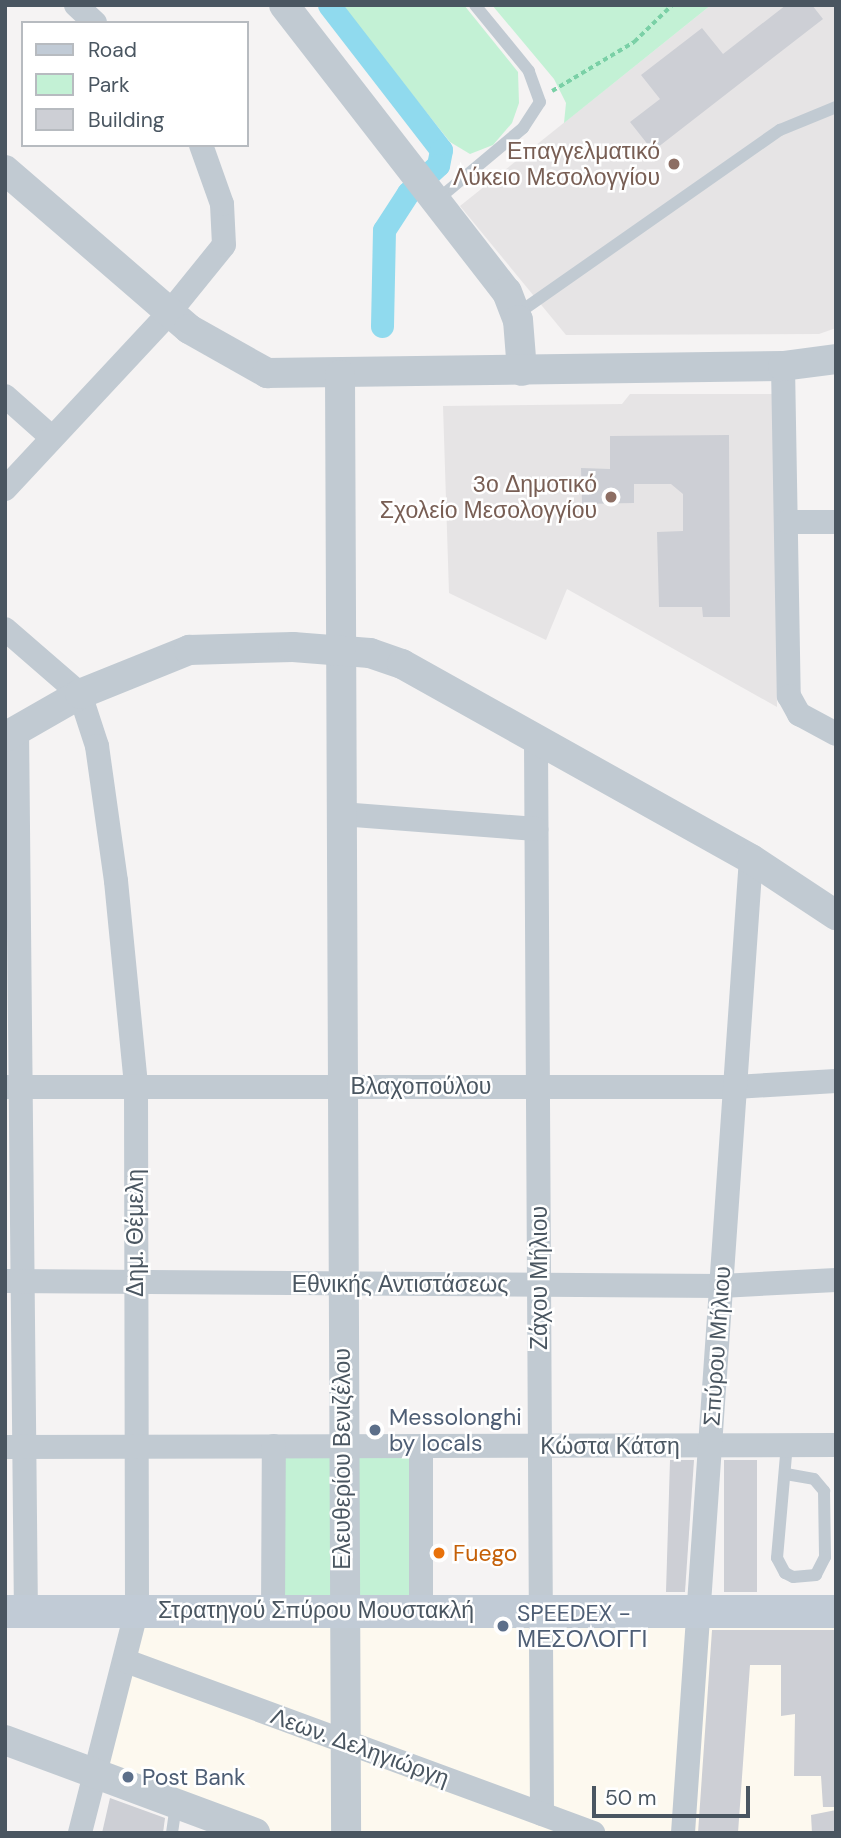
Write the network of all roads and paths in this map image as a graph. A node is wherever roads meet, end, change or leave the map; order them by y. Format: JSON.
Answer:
{"nodes":[{"id":1,"x":76,"y":5,"type":"edge"},
{"id":2,"x":284,"y":5,"type":"edge"},
{"id":3,"x":475,"y":5,"type":"edge"},
{"id":4,"x":671,"y":5,"type":"edge"},
{"id":5,"x":93,"y":21,"type":"edge"},
{"id":6,"x":540,"y":94,"type":"junction"},
{"id":7,"x":836,"y":107,"type":"edge"},
{"id":8,"x":202,"y":147,"type":"edge"},
{"id":9,"x":5,"y":170,"type":"edge"},
{"id":10,"x":427,"y":188,"type":"junction"},
{"id":11,"x":169,"y":313,"type":"junction"},
{"id":12,"x":516,"y":314,"type":"junction"},
{"id":13,"x":836,"y":359,"type":"edge"},
{"id":14,"x":783,"y":366,"type":"junction"},
{"id":15,"x":522,"y":371,"type":"junction"},
{"id":16,"x":340,"y":375,"type":"junction"},
{"id":17,"x":5,"y":396,"type":"edge"},
{"id":18,"x":50,"y":436,"type":"junction"},
{"id":19,"x":5,"y":489,"type":"edge"},
{"id":20,"x":787,"y":522,"type":"junction"},
{"id":21,"x":836,"y":522,"type":"edge"},
{"id":22,"x":5,"y":629,"type":"edge"},
{"id":23,"x":340,"y":649,"type":"junction"},
{"id":24,"x":80,"y":694,"type":"junction"},
{"id":25,"x":11,"y":732,"type":"edge"},
{"id":26,"x":836,"y":734,"type":"edge"},
{"id":27,"x":536,"y":743,"type":"junction"},
{"id":28,"x":341,"y":814,"type":"junction"},
{"id":29,"x":536,"y":829,"type":"junction"},
{"id":30,"x":751,"y":859,"type":"junction"},
{"id":31,"x":836,"y":915,"type":"edge"},
{"id":32,"x":836,"y":1082,"type":"edge"},
{"id":33,"x":341,"y":1085,"type":"junction"},
{"id":34,"x":136,"y":1086,"type":"junction"},
{"id":35,"x":538,"y":1086,"type":"junction"},
{"id":36,"x":11,"y":1087,"type":"edge"},
{"id":37,"x":736,"y":1087,"type":"junction"},
{"id":38,"x":836,"y":1280,"type":"edge"},
{"id":39,"x":13,"y":1281,"type":"edge"},
{"id":40,"x":134,"y":1282,"type":"junction"},
{"id":41,"x":341,"y":1283,"type":"junction"},
{"id":42,"x":539,"y":1284,"type":"junction"},
{"id":43,"x":721,"y":1286,"type":"junction"},
{"id":44,"x":787,"y":1444,"type":"junction"},
{"id":45,"x":836,"y":1445,"type":"edge"},
{"id":46,"x":274,"y":1446,"type":"junction"},
{"id":47,"x":342,"y":1446,"type":"junction"},
{"id":48,"x":421,"y":1446,"type":"junction"},
{"id":49,"x":540,"y":1446,"type":"junction"},
{"id":50,"x":710,"y":1446,"type":"junction"},
{"id":51,"x":14,"y":1447,"type":"edge"},
{"id":52,"x":138,"y":1447,"type":"junction"},
{"id":53,"x":786,"y":1474,"type":"junction"},
{"id":54,"x":137,"y":1609,"type":"junction"},
{"id":55,"x":342,"y":1609,"type":"junction"},
{"id":56,"x":421,"y":1609,"type":"junction"},
{"id":57,"x":699,"y":1609,"type":"junction"},
{"id":58,"x":15,"y":1610,"type":"edge"},
{"id":59,"x":273,"y":1610,"type":"junction"},
{"id":60,"x":541,"y":1611,"type":"junction"},
{"id":61,"x":836,"y":1611,"type":"edge"},
{"id":62,"x":126,"y":1661,"type":"junction"},
{"id":63,"x":5,"y":1740,"type":"edge"},
{"id":64,"x":342,"y":1741,"type":"junction"},
{"id":65,"x":96,"y":1773,"type":"junction"},
{"id":66,"x":176,"y":1803,"type":"junction"},
{"id":67,"x":542,"y":1814,"type":"junction"},
{"id":68,"x":80,"y":1833,"type":"edge"},
{"id":69,"x":172,"y":1833,"type":"edge"},
{"id":70,"x":255,"y":1833,"type":"edge"},
{"id":71,"x":346,"y":1833,"type":"edge"},
{"id":72,"x":593,"y":1833,"type":"edge"},
{"id":73,"x":683,"y":1833,"type":"edge"}],
"edges":[{"from":1,"to":5,"type":"street"},
{"from":2,"to":10,"type":"street"},
{"from":3,"to":6,"type":"lane"},
{"from":4,"to":6,"type":"path"},
{"from":6,"to":10,"type":"lane"},
{"from":7,"to":12,"type":"lane"},
{"from":8,"to":11,"type":"street"},
{"from":9,"to":11,"type":"street"},
{"from":10,"to":12,"type":"street"},
{"from":11,"to":16,"type":"street"},
{"from":11,"to":18,"type":"street"},
{"from":12,"to":15,"type":"street"},
{"from":13,"to":14,"type":"street"},
{"from":14,"to":15,"type":"street"},
{"from":14,"to":20,"type":"street"},
{"from":15,"to":16,"type":"street"},
{"from":16,"to":23,"type":"street","name":"Ελευθερίου Βενιζέλου"},
{"from":17,"to":18,"type":"street"},
{"from":18,"to":19,"type":"street"},
{"from":20,"to":21,"type":"street"},
{"from":20,"to":26,"type":"street"},
{"from":22,"to":24,"type":"street"},
{"from":23,"to":24,"type":"street"},
{"from":23,"to":27,"type":"street"},
{"from":23,"to":28,"type":"street","name":"Ελευθερίου Βενιζέλου"},
{"from":24,"to":25,"type":"street"},
{"from":24,"to":34,"type":"street","name":"Δημ. Θέμελη"},
{"from":25,"to":36,"type":"street"},
{"from":27,"to":29,"type":"street","name":"Ζάχου Μήλιου"},
{"from":27,"to":30,"type":"street"},
{"from":28,"to":29,"type":"street"},
{"from":28,"to":33,"type":"street","name":"Ελευθερίου Βενιζέλου"},
{"from":29,"to":35,"type":"street","name":"Ζάχου Μήλιου"},
{"from":30,"to":31,"type":"street"},
{"from":30,"to":37,"type":"street","name":"Σπύρου Μήλιου"},
{"from":32,"to":37,"type":"street","name":"Βλαχοπούλου"},
{"from":33,"to":34,"type":"street","name":"Βλαχοπούλου"},
{"from":33,"to":35,"type":"street","name":"Βλαχοπούλου"},
{"from":33,"to":41,"type":"street","name":"Ελευθερίου Βενιζέλου"},
{"from":34,"to":36,"type":"street","name":"Βλαχοπούλου"},
{"from":34,"to":40,"type":"street","name":"Δημ. Θέμελη"},
{"from":35,"to":37,"type":"street","name":"Βλαχοπούλου"},
{"from":35,"to":42,"type":"street","name":"Ζάχου Μήλιου"},
{"from":36,"to":39,"type":"street"},
{"from":37,"to":43,"type":"street","name":"Σπύρου Μήλιου"},
{"from":38,"to":43,"type":"street","name":"Εθνικής Αντιστάσεως"},
{"from":39,"to":40,"type":"street","name":"Εθνικής Αντιστάσεως"},
{"from":39,"to":51,"type":"street"},
{"from":40,"to":41,"type":"street","name":"Εθνικής Αντιστάσεως"},
{"from":40,"to":52,"type":"street","name":"Δημ. Θέμελη"},
{"from":41,"to":42,"type":"street","name":"Εθνικής Αντιστάσεως"},
{"from":41,"to":47,"type":"street","name":"Ελευθερίου Βενιζέλου"},
{"from":42,"to":43,"type":"street","name":"Εθνικής Αντιστάσεως"},
{"from":42,"to":49,"type":"street","name":"Ζάχου Μήλιου"},
{"from":43,"to":50,"type":"street","name":"Σπύρου Μήλιου"},
{"from":44,"to":45,"type":"street","name":"Κώστα Κάτση"},
{"from":44,"to":50,"type":"street","name":"Κώστα Κάτση"},
{"from":44,"to":53,"type":"lane"},
{"from":46,"to":47,"type":"street","name":"Κώστα Κάτση"},
{"from":46,"to":52,"type":"street","name":"Κώστα Κάτση"},
{"from":46,"to":59,"type":"street"},
{"from":47,"to":48,"type":"street","name":"Κώστα Κάτση"},
{"from":47,"to":55,"type":"street","name":"Ελευθερίου Βενιζέλου"},
{"from":48,"to":49,"type":"street","name":"Κώστα Κάτση"},
{"from":48,"to":56,"type":"street"},
{"from":49,"to":50,"type":"street","name":"Κώστα Κάτση"},
{"from":49,"to":60,"type":"street","name":"Ζάχου Μήλιου"},
{"from":50,"to":57,"type":"street","name":"Σπύρου Μήλιου"},
{"from":51,"to":52,"type":"street","name":"Κώστα Κάτση"},
{"from":51,"to":58,"type":"street"},
{"from":52,"to":54,"type":"street","name":"Δημ. Θέμελη"},
{"from":53,"to":53,"type":"lane"},
{"from":54,"to":58,"type":"main road","name":"Στρατηγού Σπύρου Μουστακλή"},
{"from":54,"to":59,"type":"main road","name":"Στρατηγού Σπύρου Μουστακλή"},
{"from":54,"to":62,"type":"street","name":"Δημ. Θέμελη"},
{"from":55,"to":56,"type":"main road","name":"Στρατηγού Σπύρου Μουστακλή"},
{"from":55,"to":59,"type":"main road","name":"Στρατηγού Σπύρου Μουστακλή"},
{"from":55,"to":64,"type":"street","name":"Ελευθερίου Βενιζέλου"},
{"from":56,"to":60,"type":"main road","name":"Στρατηγού Σπύρου Μουστακλή"},
{"from":57,"to":60,"type":"main road","name":"Στρατηγού Σπύρου Μουστακλή"},
{"from":57,"to":61,"type":"main road","name":"Στρατηγού Σπύρου Μουστακλή"},
{"from":57,"to":73,"type":"street","name":"Σπύρου Μήλιου"},
{"from":60,"to":67,"type":"street","name":"Ζάχου Μήλιου"},
{"from":62,"to":64,"type":"street","name":"Λεων. Δεληγιώργη"},
{"from":62,"to":65,"type":"street","name":"Δημ. Θέμελη"},
{"from":63,"to":65,"type":"street"},
{"from":64,"to":67,"type":"street","name":"Λεων. Δεληγιώργη"},
{"from":64,"to":71,"type":"street","name":"Ελευθερίου Βενιζέλου"},
{"from":65,"to":66,"type":"street"},
{"from":65,"to":68,"type":"street","name":"Δημ. Θέμελη"},
{"from":66,"to":69,"type":"lane"},
{"from":66,"to":70,"type":"street"},
{"from":67,"to":72,"type":"street","name":"Λεων. Δεληγιώργη"}]}
